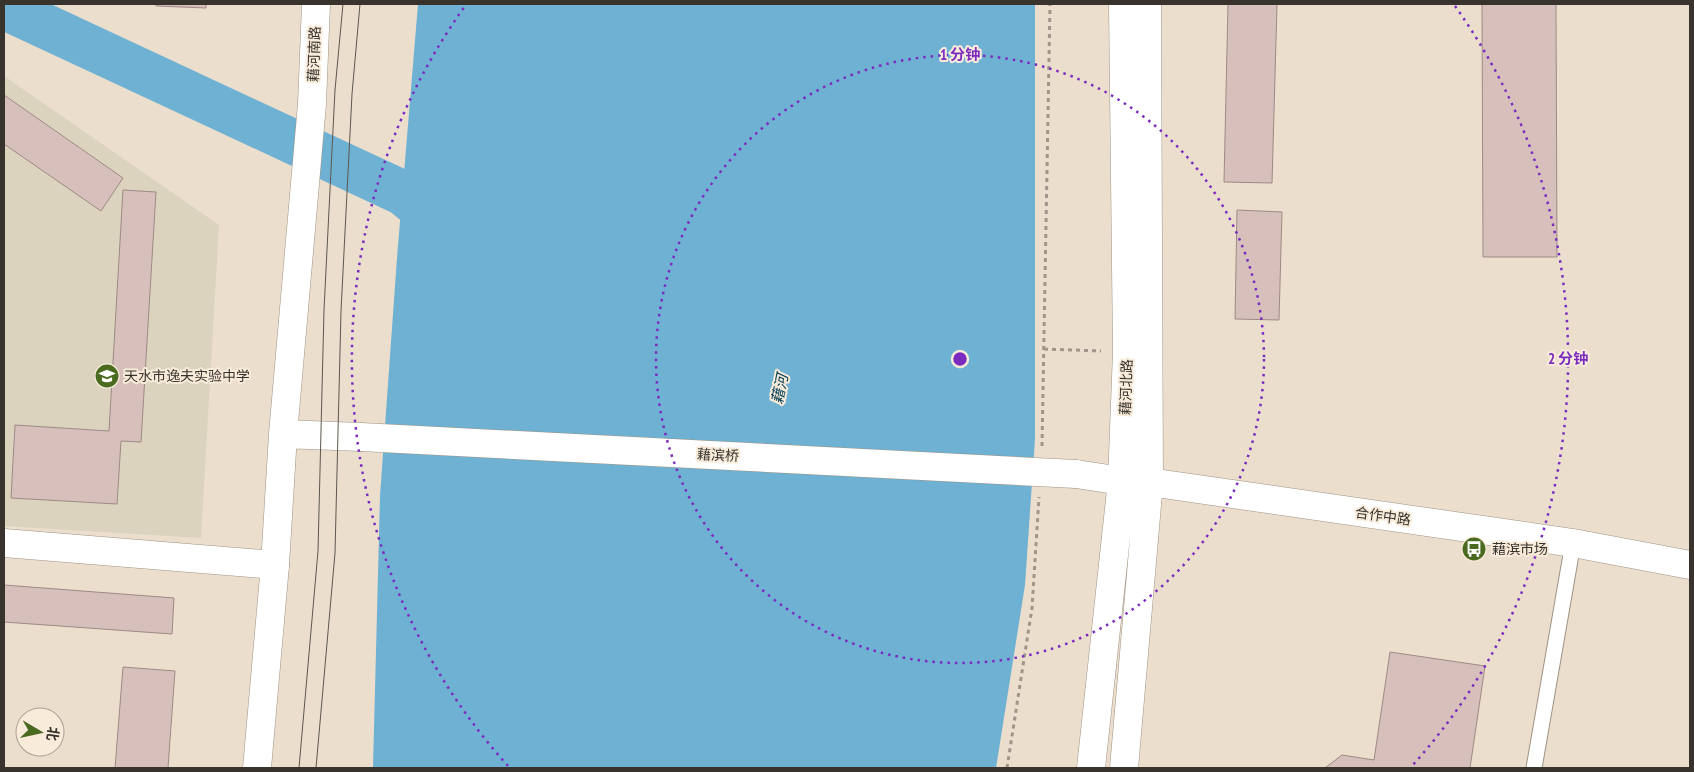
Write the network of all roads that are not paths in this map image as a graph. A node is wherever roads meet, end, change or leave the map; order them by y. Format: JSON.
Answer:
{"nodes":[{"id":1,"x":316,"y":4,"type":"edge"},
{"id":2,"x":1123,"y":4,"type":"edge"},
{"id":3,"x":1147,"y":4,"type":"edge"},
{"id":4,"x":282,"y":434,"type":"junction"},
{"id":5,"x":1076,"y":474,"type":"joint"},
{"id":6,"x":1122,"y":481,"type":"junction"},
{"id":7,"x":1149,"y":482,"type":"junction"},
{"id":8,"x":4,"y":543,"type":"edge"},
{"id":9,"x":1573,"y":543,"type":"junction"},
{"id":10,"x":275,"y":565,"type":"junction"},
{"id":11,"x":1690,"y":565,"type":"edge"},
{"id":12,"x":257,"y":768,"type":"edge"},
{"id":13,"x":1091,"y":768,"type":"edge"},
{"id":14,"x":1124,"y":768,"type":"edge"},
{"id":15,"x":1534,"y":768,"type":"edge"}],
"edges":[{"from":1,"to":4,"type":"main road","name":"藉河南路"},
{"from":2,"to":6,"type":"main road","name":"藉河北路"},
{"from":3,"to":7,"type":"main road","name":"藉河北路"},
{"from":4,"to":5,"type":"main road","name":"藉滨桥","bridge":true},
{"from":4,"to":10,"type":"main road","name":"藉河南路"},
{"from":5,"to":6,"type":"main road","name":"合作中路"},
{"from":6,"to":7,"type":"main road","name":"合作中路"},
{"from":6,"to":13,"type":"main road","name":"藉河北路"},
{"from":7,"to":9,"type":"main road","name":"合作中路"},
{"from":7,"to":14,"type":"main road","name":"藉河北路"},
{"from":8,"to":10,"type":"main road"},
{"from":9,"to":11,"type":"main road","name":"合作中路"},
{"from":9,"to":15,"type":"lane"},
{"from":10,"to":12,"type":"main road","name":"藉河南路"}]}
